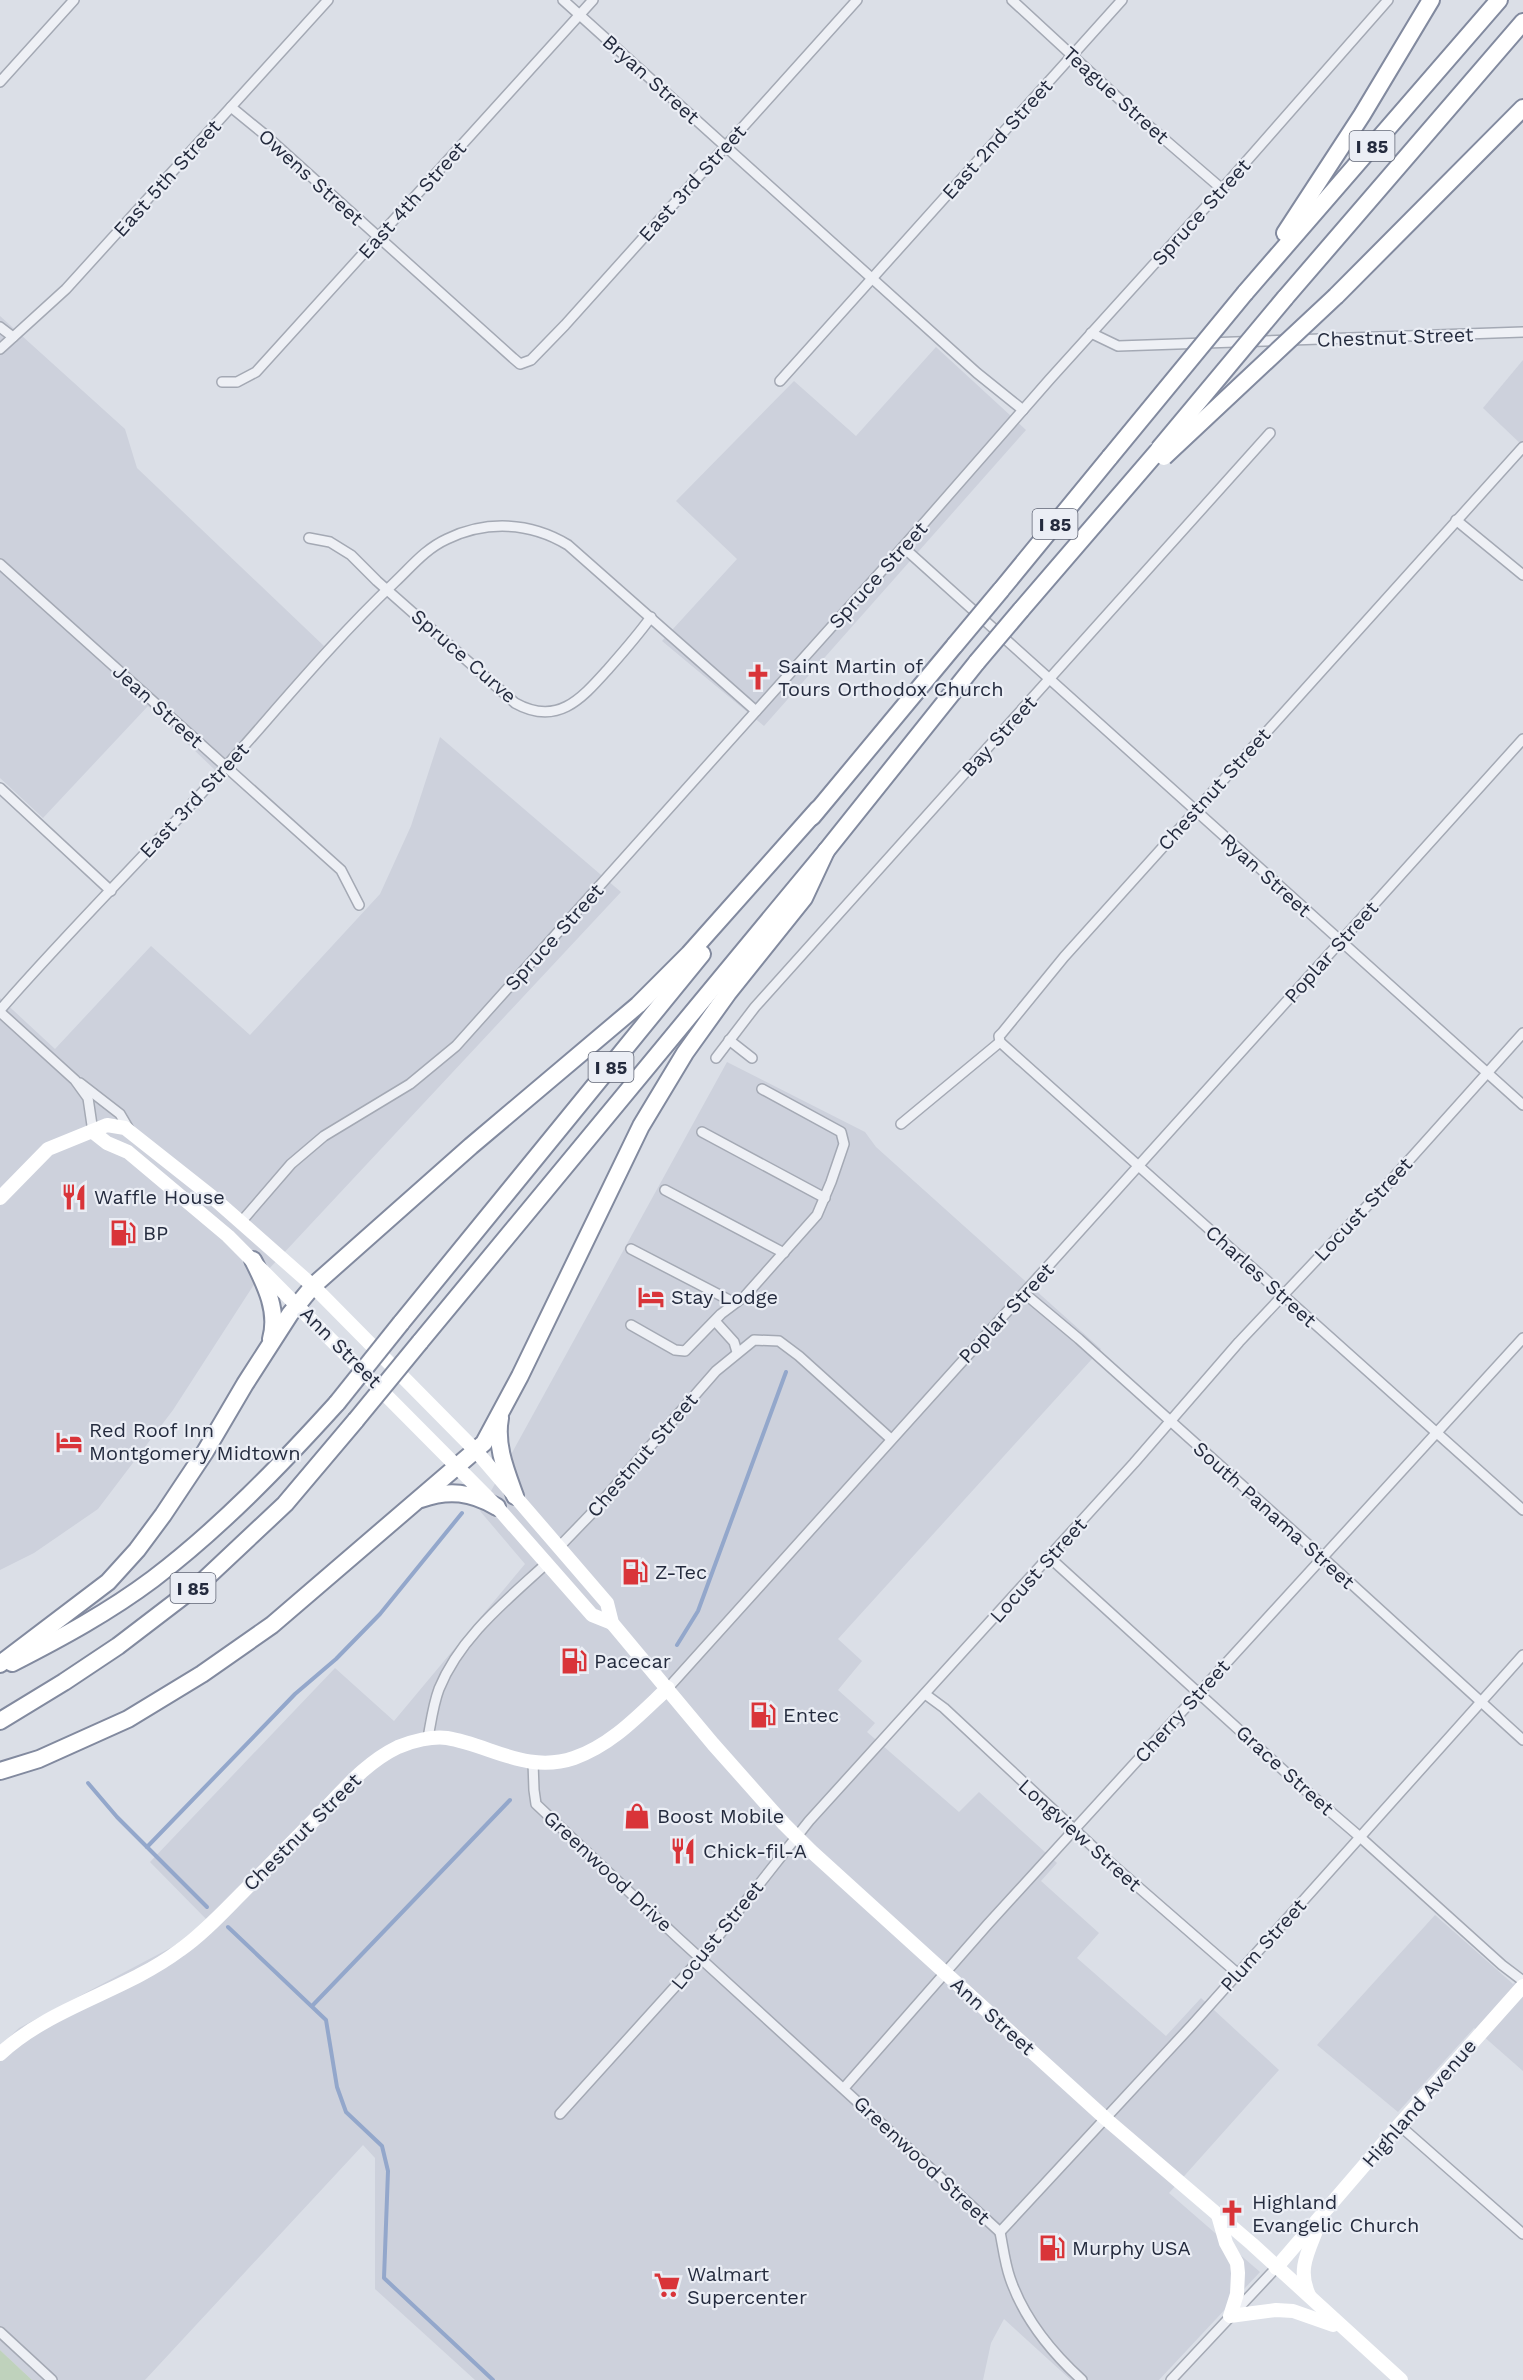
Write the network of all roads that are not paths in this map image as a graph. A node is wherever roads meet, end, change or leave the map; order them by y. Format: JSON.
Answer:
{"nodes":[{"id":1,"x":74,"y":0,"type":"edge"},
{"id":2,"x":328,"y":0,"type":"edge"},
{"id":3,"x":563,"y":0,"type":"edge"},
{"id":4,"x":593,"y":0,"type":"edge"},
{"id":5,"x":857,"y":0,"type":"edge"},
{"id":6,"x":1012,"y":0,"type":"edge"},
{"id":7,"x":1122,"y":0,"type":"edge"},
{"id":8,"x":1388,"y":0,"type":"edge"},
{"id":9,"x":1431,"y":0,"type":"edge"},
{"id":10,"x":1499,"y":0,"type":"edge"},
{"id":11,"x":580,"y":15,"type":"junction"},
{"id":12,"x":1523,"y":22,"type":"edge"},
{"id":13,"x":1072,"y":55,"type":"junction"},
{"id":14,"x":0,"y":82,"type":"edge"},
{"id":15,"x":231,"y":107,"type":"junction"},
{"id":16,"x":1523,"y":108,"type":"edge"},
{"id":17,"x":725,"y":146,"type":"junction"},
{"id":18,"x":1222,"y":189,"type":"junction"},
{"id":19,"x":378,"y":237,"type":"junction"},
{"id":20,"x":872,"y":278,"type":"junction"},
{"id":21,"x":1245,"y":293,"type":"junction"},
{"id":22,"x":0,"y":327,"type":"edge"},
{"id":23,"x":1523,"y":332,"type":"edge"},
{"id":24,"x":1091,"y":333,"type":"junction"},
{"id":25,"x":13,"y":337,"type":"junction"},
{"id":26,"x":0,"y":349,"type":"edge"},
{"id":27,"x":525,"y":363,"type":"joint"},
{"id":28,"x":780,"y":381,"type":"dead end"},
{"id":29,"x":222,"y":382,"type":"dead end"},
{"id":30,"x":1023,"y":410,"type":"junction"},
{"id":31,"x":1270,"y":433,"type":"dead end"},
{"id":32,"x":1523,"y":447,"type":"edge"},
{"id":33,"x":1161,"y":454,"type":"junction"},
{"id":34,"x":1456,"y":520,"type":"junction"},
{"id":35,"x":309,"y":538,"type":"dead end"},
{"id":36,"x":903,"y":547,"type":"junction"},
{"id":37,"x":0,"y":564,"type":"edge"},
{"id":38,"x":1523,"y":575,"type":"edge"},
{"id":39,"x":387,"y":589,"type":"junction"},
{"id":40,"x":651,"y":617,"type":"junction"},
{"id":41,"x":1049,"y":680,"type":"junction"},
{"id":42,"x":756,"y":711,"type":"junction"},
{"id":43,"x":1523,"y":739,"type":"edge"},
{"id":44,"x":226,"y":766,"type":"junction"},
{"id":45,"x":0,"y":789,"type":"edge"},
{"id":46,"x":818,"y":809,"type":"junction"},
{"id":47,"x":1194,"y":811,"type":"junction"},
{"id":48,"x":826,"y":851,"type":"junction"},
{"id":49,"x":111,"y":891,"type":"junction"},
{"id":50,"x":359,"y":905,"type":"dead end"},
{"id":51,"x":1341,"y":942,"type":"junction"},
{"id":52,"x":0,"y":1011,"type":"edge"},
{"id":53,"x":1523,"y":1033,"type":"edge"},
{"id":54,"x":729,"y":1040,"type":"junction"},
{"id":55,"x":1000,"y":1042,"type":"junction"},
{"id":56,"x":716,"y":1058,"type":"dead end"},
{"id":57,"x":752,"y":1058,"type":"dead end"},
{"id":58,"x":1487,"y":1073,"type":"junction"},
{"id":59,"x":73,"y":1078,"type":"junction"},
{"id":60,"x":762,"y":1089,"type":"dead end"},
{"id":61,"x":1523,"y":1106,"type":"edge"},
{"id":62,"x":901,"y":1124,"type":"dead end"},
{"id":63,"x":93,"y":1132,"type":"junction"},
{"id":64,"x":702,"y":1132,"type":"dead end"},
{"id":65,"x":131,"y":1133,"type":"junction"},
{"id":66,"x":1140,"y":1166,"type":"junction"},
{"id":67,"x":665,"y":1190,"type":"dead end"},
{"id":68,"x":0,"y":1198,"type":"edge"},
{"id":69,"x":825,"y":1198,"type":"junction"},
{"id":70,"x":241,"y":1222,"type":"junction"},
{"id":71,"x":631,"y":1248,"type":"dead end"},
{"id":72,"x":783,"y":1252,"type":"junction"},
{"id":73,"x":253,"y":1260,"type":"junction"},
{"id":74,"x":313,"y":1286,"type":"junction"},
{"id":75,"x":1024,"y":1293,"type":"junction"},
{"id":76,"x":1283,"y":1295,"type":"junction"},
{"id":77,"x":735,"y":1302,"type":"junction"},
{"id":78,"x":297,"y":1304,"type":"junction"},
{"id":79,"x":715,"y":1321,"type":"junction"},
{"id":80,"x":631,"y":1325,"type":"dead end"},
{"id":81,"x":1523,"y":1338,"type":"edge"},
{"id":82,"x":268,"y":1348,"type":"junction"},
{"id":83,"x":737,"y":1352,"type":"junction"},
{"id":84,"x":503,"y":1408,"type":"junction"},
{"id":85,"x":1170,"y":1421,"type":"junction"},
{"id":86,"x":1437,"y":1433,"type":"junction"},
{"id":87,"x":891,"y":1438,"type":"junction"},
{"id":88,"x":476,"y":1451,"type":"junction"},
{"id":89,"x":457,"y":1466,"type":"junction"},
{"id":90,"x":515,"y":1496,"type":"junction"},
{"id":91,"x":415,"y":1502,"type":"junction"},
{"id":92,"x":497,"y":1507,"type":"junction"},
{"id":93,"x":1523,"y":1510,"type":"edge"},
{"id":94,"x":559,"y":1547,"type":"junction"},
{"id":95,"x":1049,"y":1557,"type":"junction"},
{"id":96,"x":1322,"y":1557,"type":"junction"},
{"id":97,"x":547,"y":1563,"type":"junction"},
{"id":98,"x":612,"y":1623,"type":"junction"},
{"id":99,"x":1523,"y":1655,"type":"edge"},
{"id":100,"x":0,"y":1664,"type":"edge"},
{"id":101,"x":0,"y":1669,"type":"edge"},
{"id":102,"x":668,"y":1688,"type":"junction"},
{"id":103,"x":1199,"y":1692,"type":"junction"},
{"id":104,"x":925,"y":1694,"type":"junction"},
{"id":105,"x":1481,"y":1702,"type":"junction"},
{"id":106,"x":0,"y":1721,"type":"edge"},
{"id":107,"x":428,"y":1738,"type":"junction"},
{"id":108,"x":1523,"y":1740,"type":"edge"},
{"id":109,"x":533,"y":1762,"type":"junction"},
{"id":110,"x":0,"y":1772,"type":"edge"},
{"id":111,"x":1074,"y":1829,"type":"junction"},
{"id":112,"x":796,"y":1836,"type":"junction"},
{"id":113,"x":1360,"y":1837,"type":"junction"},
{"id":114,"x":701,"y":1958,"type":"junction"},
{"id":115,"x":945,"y":1972,"type":"junction"},
{"id":116,"x":1237,"y":1973,"type":"junction"},
{"id":117,"x":1523,"y":1981,"type":"edge"},
{"id":118,"x":1523,"y":1986,"type":"edge"},
{"id":119,"x":0,"y":2054,"type":"edge"},
{"id":120,"x":844,"y":2088,"type":"junction"},
{"id":121,"x":560,"y":2114,"type":"dead end"},
{"id":122,"x":1106,"y":2119,"type":"junction"},
{"id":123,"x":1399,"y":2125,"type":"junction"},
{"id":124,"x":1322,"y":2215,"type":"junction"},
{"id":125,"x":1218,"y":2216,"type":"junction"},
{"id":126,"x":1000,"y":2232,"type":"junction"},
{"id":127,"x":1523,"y":2234,"type":"edge"},
{"id":128,"x":1276,"y":2268,"type":"junction"},
{"id":129,"x":1311,"y":2300,"type":"junction"},
{"id":130,"x":1230,"y":2316,"type":"junction"},
{"id":131,"x":1343,"y":2329,"type":"junction"},
{"id":132,"x":0,"y":2332,"type":"edge"},
{"id":133,"x":52,"y":2380,"type":"edge"},
{"id":134,"x":1082,"y":2380,"type":"edge"},
{"id":135,"x":1171,"y":2380,"type":"edge"},
{"id":136,"x":1401,"y":2380,"type":"edge"}],
"edges":[{"from":1,"to":14,"type":"street"},
{"from":2,"to":15,"type":"street","name":"East 5th Street"},
{"from":3,"to":11,"type":"street","name":"Bryan Street"},
{"from":4,"to":11,"type":"street","name":"East 4th Street"},
{"from":5,"to":17,"type":"street","name":"East 3rd Street"},
{"from":6,"to":13,"type":"street","name":"Teague Street"},
{"from":7,"to":13,"type":"street","name":"East 2nd Street"},
{"from":8,"to":18,"type":"street","name":"Spruce Street"},
{"from":9,"to":21,"type":"highway"},
{"from":10,"to":21,"type":"highway","number":"I 85"},
{"from":11,"to":17,"type":"street","name":"Bryan Street"},
{"from":11,"to":19,"type":"street","name":"East 4th Street"},
{"from":12,"to":33,"type":"highway","number":"I 85","bridge":true},
{"from":13,"to":18,"type":"street","name":"Teague Street"},
{"from":13,"to":20,"type":"street","name":"East 2nd Street"},
{"from":15,"to":19,"type":"street","name":"Owens Street"},
{"from":15,"to":25,"type":"street","name":"East 5th Street"},
{"from":16,"to":33,"type":"highway","bridge":true},
{"from":17,"to":20,"type":"street","name":"Bryan Street"},
{"from":17,"to":27,"type":"street","name":"East 3rd Street"},
{"from":18,"to":24,"type":"street","name":"Spruce Street"},
{"from":19,"to":27,"type":"street","name":"Owens Street"},
{"from":19,"to":29,"type":"street","name":"East 4th Street"},
{"from":20,"to":28,"type":"street"},
{"from":20,"to":30,"type":"street","name":"Bryan Street"},
{"from":21,"to":46,"type":"highway","number":"I 85","bridge":true},
{"from":22,"to":25,"type":"street"},
{"from":23,"to":24,"type":"street","name":"Chestnut Street"},
{"from":24,"to":30,"type":"street","name":"Spruce Street"},
{"from":25,"to":26,"type":"street","name":"East 5th Street"},
{"from":30,"to":36,"type":"street","name":"Spruce Street"},
{"from":31,"to":41,"type":"street","name":"Bay Street"},
{"from":32,"to":34,"type":"street","name":"Chestnut Street"},
{"from":33,"to":48,"type":"highway","number":"I 85","bridge":true},
{"from":34,"to":38,"type":"street"},
{"from":34,"to":47,"type":"street","name":"Chestnut Street"},
{"from":35,"to":39,"type":"street","name":"Spruce Curve"},
{"from":36,"to":41,"type":"street","name":"Ryan Street"},
{"from":36,"to":42,"type":"street","name":"Spruce Street"},
{"from":37,"to":44,"type":"street","name":"Jean Street"},
{"from":39,"to":40,"type":"street"},
{"from":39,"to":40,"type":"street","name":"Spruce Curve"},
{"from":39,"to":44,"type":"street","name":"East 3rd Street"},
{"from":40,"to":42,"type":"street"},
{"from":41,"to":47,"type":"street","name":"Ryan Street"},
{"from":41,"to":54,"type":"street","name":"Bay Street"},
{"from":42,"to":70,"type":"street","name":"Spruce Street"},
{"from":43,"to":51,"type":"street","name":"Poplar Street"},
{"from":44,"to":49,"type":"street","name":"East 3rd Street"},
{"from":44,"to":50,"type":"street","name":"Jean Street"},
{"from":45,"to":49,"type":"street"},
{"from":46,"to":74,"type":"highway"},
{"from":46,"to":101,"type":"highway","number":"I 85","bridge":true},
{"from":47,"to":51,"type":"street","name":"Ryan Street"},
{"from":47,"to":55,"type":"street","name":"Chestnut Street"},
{"from":48,"to":84,"type":"highway"},
{"from":48,"to":106,"type":"highway","number":"I 85","bridge":true},
{"from":49,"to":52,"type":"street","name":"East 3rd Street"},
{"from":51,"to":58,"type":"street","name":"Ryan Street"},
{"from":51,"to":66,"type":"street","name":"Poplar Street"},
{"from":52,"to":59,"type":"street","name":"Ann Street"},
{"from":53,"to":58,"type":"street","name":"Locust Street"},
{"from":54,"to":56,"type":"street","name":"Bay Street"},
{"from":54,"to":57,"type":"street"},
{"from":55,"to":62,"type":"street","name":"Chestnut Street"},
{"from":55,"to":66,"type":"street","name":"Charles Street"},
{"from":58,"to":61,"type":"street","name":"Ryan Street"},
{"from":58,"to":76,"type":"street","name":"Locust Street"},
{"from":59,"to":63,"type":"street","name":"Ann Street"},
{"from":59,"to":65,"type":"street","name":"Ann Street"},
{"from":60,"to":69,"type":"street"},
{"from":63,"to":65,"type":"main road"},
{"from":63,"to":68,"type":"main road"},
{"from":63,"to":73,"type":"main road","name":"Ann Street"},
{"from":64,"to":69,"type":"street"},
{"from":65,"to":70,"type":"main road","name":"Ann Street"},
{"from":66,"to":75,"type":"street","name":"Poplar Street"},
{"from":66,"to":76,"type":"street","name":"Charles Street"},
{"from":67,"to":72,"type":"street"},
{"from":69,"to":72,"type":"street"},
{"from":70,"to":74,"type":"main road","name":"Ann Street"},
{"from":71,"to":77,"type":"street"},
{"from":72,"to":77,"type":"street"},
{"from":73,"to":78,"type":"main road","name":"Ann Street"},
{"from":73,"to":82,"type":"highway"},
{"from":74,"to":78,"type":"highway"},
{"from":74,"to":88,"type":"main road","name":"Ann Street"},
{"from":75,"to":85,"type":"street","name":"South Panama Street"},
{"from":75,"to":87,"type":"street","name":"Poplar Street"},
{"from":76,"to":85,"type":"street","name":"Locust Street"},
{"from":76,"to":86,"type":"street","name":"Charles Street"},
{"from":77,"to":79,"type":"street"},
{"from":78,"to":82,"type":"highway"},
{"from":78,"to":89,"type":"main road","name":"Ann Street"},
{"from":79,"to":80,"type":"street"},
{"from":79,"to":83,"type":"street"},
{"from":81,"to":86,"type":"street","name":"Cherry Street"},
{"from":82,"to":100,"type":"highway"},
{"from":83,"to":87,"type":"street","name":"Chestnut Street"},
{"from":83,"to":94,"type":"street","name":"Chestnut Street"},
{"from":84,"to":88,"type":"highway"},
{"from":84,"to":90,"type":"highway"},
{"from":85,"to":95,"type":"street","name":"Locust Street"},
{"from":85,"to":96,"type":"street","name":"South Panama Street"},
{"from":86,"to":93,"type":"street","name":"Charles Street"},
{"from":86,"to":96,"type":"street","name":"Cherry Street"},
{"from":87,"to":102,"type":"street","name":"Poplar Street"},
{"from":88,"to":89,"type":"highway"},
{"from":88,"to":90,"type":"main road","name":"Ann Street"},
{"from":89,"to":91,"type":"highway"},
{"from":89,"to":92,"type":"main road","name":"Ann Street"},
{"from":90,"to":94,"type":"main road","name":"Ann Street"},
{"from":91,"to":92,"type":"highway"},
{"from":91,"to":110,"type":"highway"},
{"from":92,"to":97,"type":"main road","name":"Ann Street"},
{"from":94,"to":98,"type":"main road","name":"Ann Street"},
{"from":95,"to":103,"type":"street","name":"Grace Street"},
{"from":95,"to":104,"type":"street","name":"Locust Street"},
{"from":96,"to":103,"type":"street","name":"Cherry Street"},
{"from":96,"to":105,"type":"street","name":"South Panama Street"},
{"from":97,"to":98,"type":"main road","name":"Ann Street"},
{"from":97,"to":107,"type":"street"},
{"from":98,"to":102,"type":"main road","name":"Ann Street"},
{"from":99,"to":105,"type":"street","name":"Plum Street"},
{"from":102,"to":109,"type":"main road","name":"Poplar Street"},
{"from":102,"to":112,"type":"main road","name":"Ann Street"},
{"from":103,"to":111,"type":"street","name":"Cherry Street"},
{"from":103,"to":113,"type":"street","name":"Grace Street"},
{"from":104,"to":111,"type":"street","name":"Longview Street"},
{"from":104,"to":112,"type":"street","name":"Locust Street"},
{"from":105,"to":108,"type":"street","name":"South Panama Street"},
{"from":105,"to":113,"type":"street","name":"Plum Street"},
{"from":107,"to":109,"type":"main road","name":"Poplar Street"},
{"from":107,"to":119,"type":"main road","name":"Chestnut Street"},
{"from":109,"to":114,"type":"street","name":"Greenwood Drive"},
{"from":111,"to":115,"type":"street","name":"Cherry Street"},
{"from":111,"to":116,"type":"street","name":"Longview Street"},
{"from":112,"to":114,"type":"street","name":"Locust Street"},
{"from":112,"to":115,"type":"main road","name":"Ann Street"},
{"from":113,"to":116,"type":"street","name":"Plum Street"},
{"from":113,"to":117,"type":"street","name":"Grace Street"},
{"from":114,"to":120,"type":"street","name":"Greenwood Drive"},
{"from":114,"to":121,"type":"street","name":"Locust Street"},
{"from":115,"to":120,"type":"street","name":"Cherry Street"},
{"from":115,"to":122,"type":"main road","name":"Ann Street"},
{"from":116,"to":122,"type":"street","name":"Plum Street"},
{"from":118,"to":123,"type":"main road","name":"Highland Avenue"},
{"from":120,"to":126,"type":"street","name":"Greenwood Street"},
{"from":122,"to":125,"type":"main road","name":"Ann Street"},
{"from":122,"to":126,"type":"street","name":"Plum Street"},
{"from":123,"to":124,"type":"main road","name":"Highland Avenue"},
{"from":123,"to":127,"type":"street"},
{"from":124,"to":128,"type":"main road","name":"Highland Avenue"},
{"from":124,"to":129,"type":"main road"},
{"from":125,"to":128,"type":"main road","name":"Ann Street"},
{"from":125,"to":130,"type":"main road"},
{"from":126,"to":134,"type":"street"},
{"from":128,"to":129,"type":"main road","name":"Ann Street"},
{"from":128,"to":130,"type":"street","name":"Highland Avenue"},
{"from":129,"to":131,"type":"main road","name":"Ann Street"},
{"from":130,"to":131,"type":"main road"},
{"from":130,"to":135,"type":"street","name":"Highland Avenue"},
{"from":131,"to":136,"type":"main road","name":"Ann Street"},
{"from":132,"to":133,"type":"street"}]}
